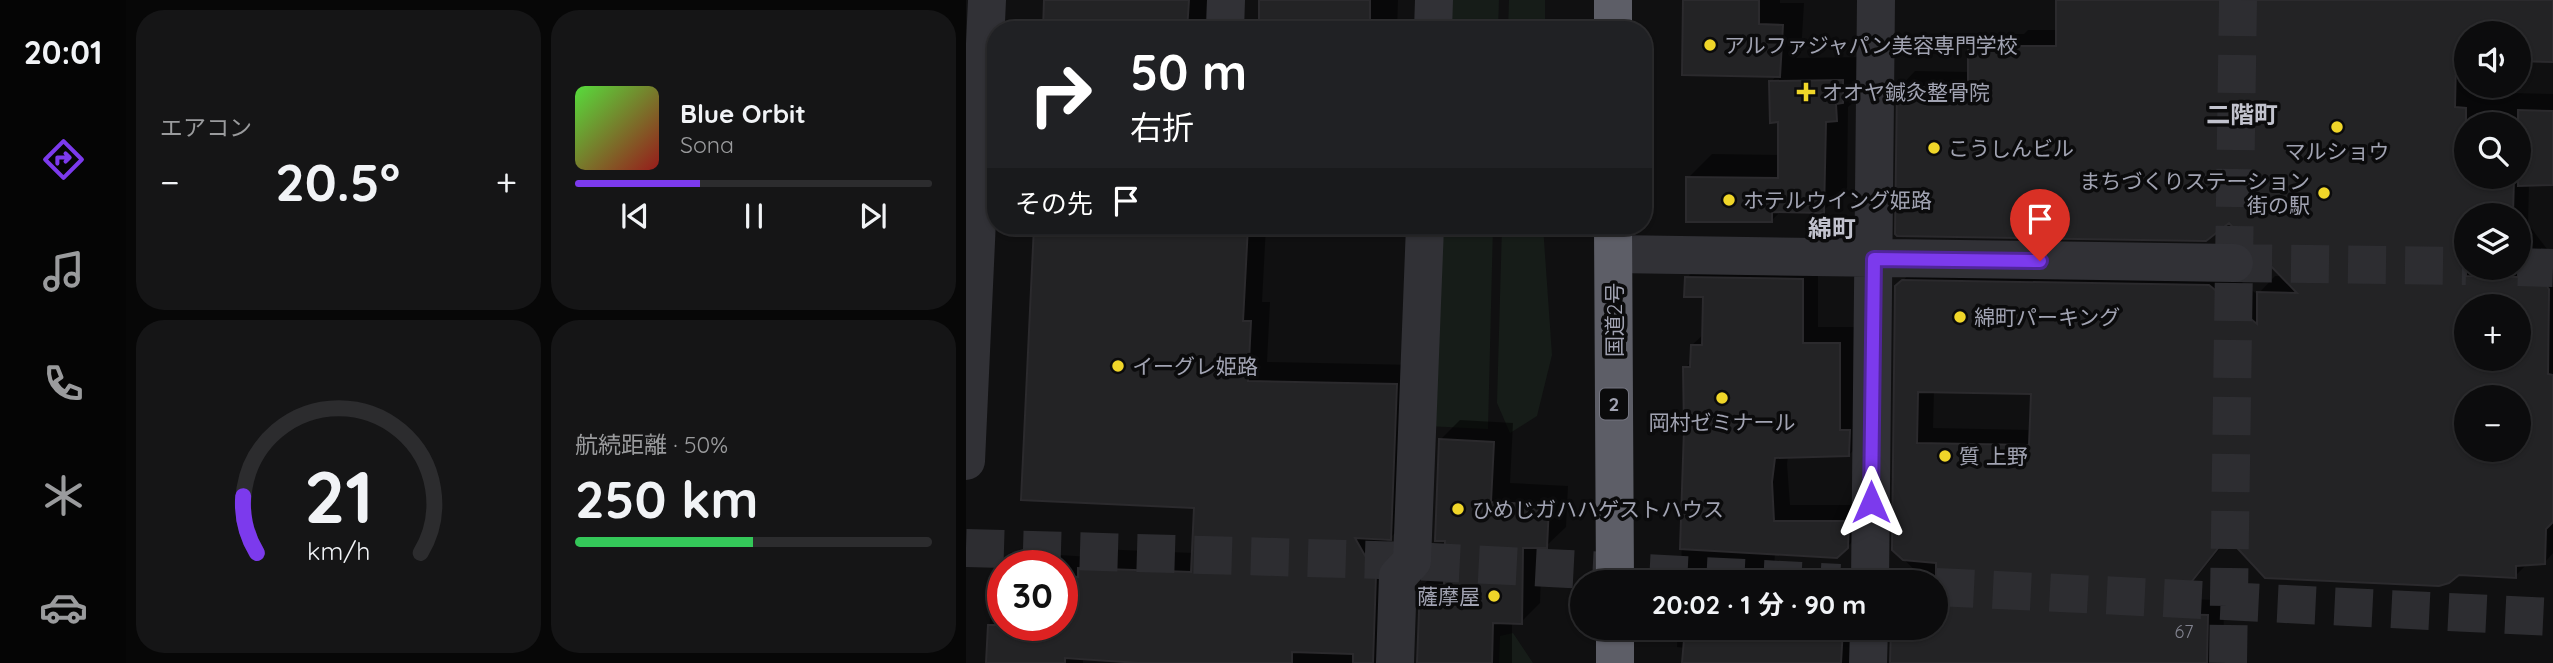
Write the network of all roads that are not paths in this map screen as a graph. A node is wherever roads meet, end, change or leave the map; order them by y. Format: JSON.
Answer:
{"nodes":[{"id":1,"x":987,"y":0,"type":"edge"},
{"id":2,"x":1226,"y":0,"type":"edge"},
{"id":3,"x":1434,"y":0,"type":"edge"},
{"id":4,"x":1612,"y":0,"type":"edge"},
{"id":5,"x":1876,"y":0,"type":"edge"},
{"id":6,"x":1225,"y":21,"type":"edge"},
{"id":7,"x":1433,"y":21,"type":"edge"},
{"id":8,"x":1613,"y":21,"type":"edge"},
{"id":9,"x":1425,"y":235,"type":"edge"},
{"id":10,"x":1614,"y":240,"type":"edge"},
{"id":11,"x":1874,"y":259,"type":"junction"},
{"id":12,"x":2234,"y":263,"type":"tunnel mouth"},
{"id":13,"x":966,"y":461,"type":"edge"},
{"id":14,"x":1615,"y":570,"type":"edge"},
{"id":15,"x":1870,"y":570,"type":"edge"},
{"id":16,"x":1615,"y":640,"type":"edge"},
{"id":17,"x":1869,"y":640,"type":"edge"},
{"id":18,"x":1395,"y":663,"type":"edge"},
{"id":19,"x":1615,"y":663,"type":"edge"},
{"id":20,"x":1868,"y":663,"type":"edge"}],
"edges":[{"from":1,"to":13,"type":"street"},
{"from":2,"to":6,"type":"street"},
{"from":3,"to":7,"type":"street"},
{"from":4,"to":8,"type":"highway"},
{"from":5,"to":11,"type":"street"},
{"from":9,"to":18,"type":"street"},
{"from":10,"to":11,"type":"street"},
{"from":10,"to":14,"type":"highway","name":"国道2号","number":"2"},
{"from":11,"to":12,"type":"street"},
{"from":11,"to":15,"type":"street"},
{"from":16,"to":19,"type":"highway"},
{"from":17,"to":20,"type":"street"}]}
